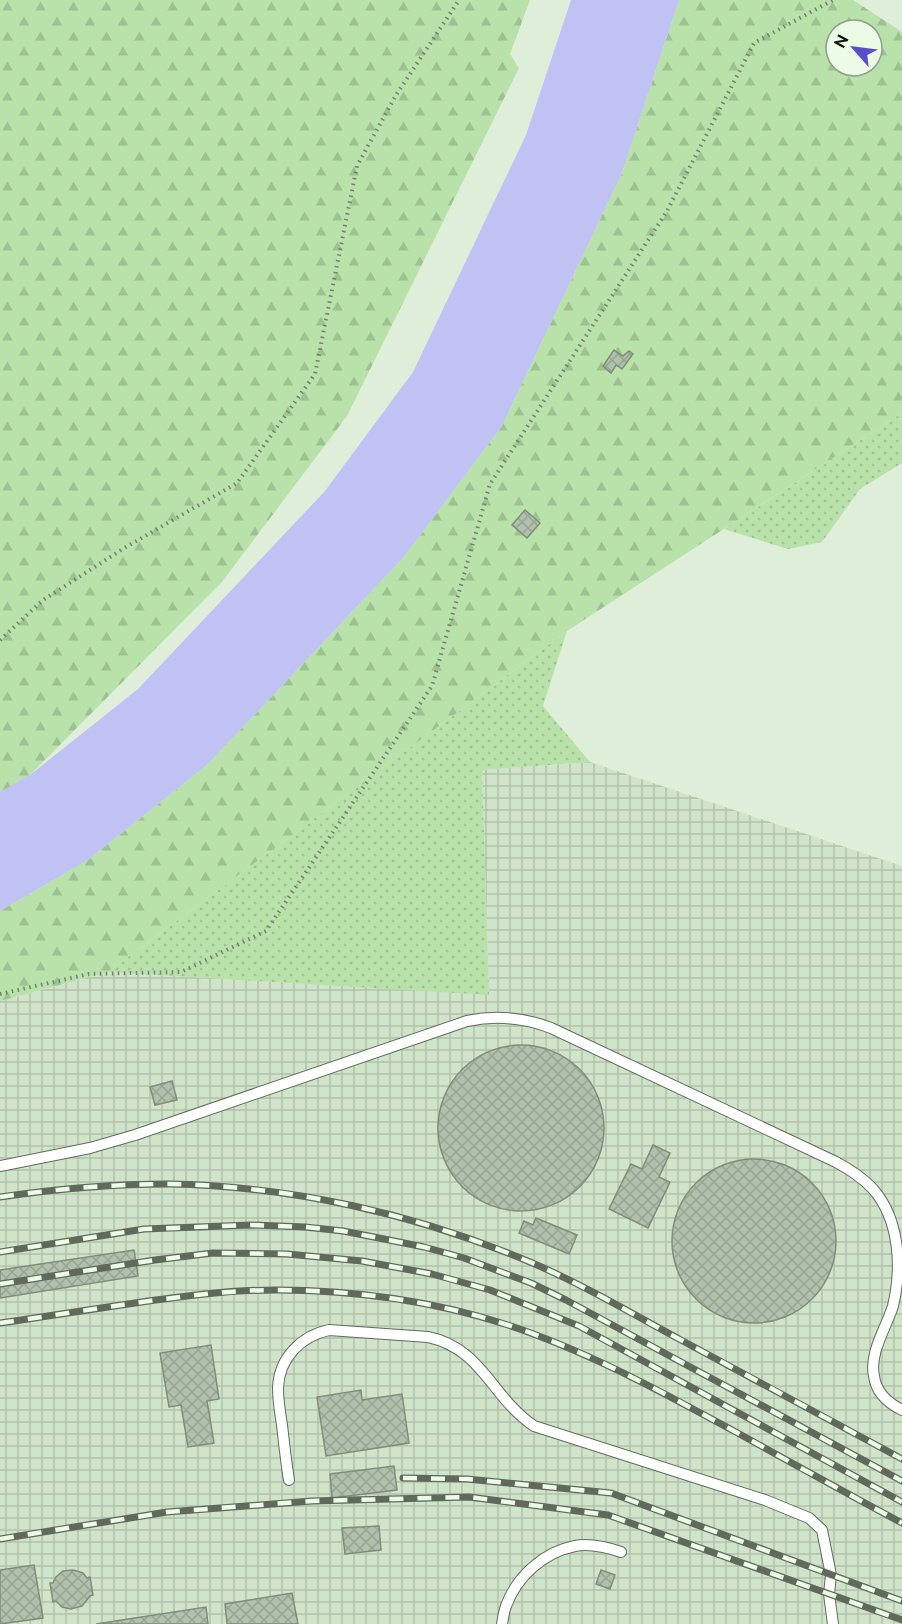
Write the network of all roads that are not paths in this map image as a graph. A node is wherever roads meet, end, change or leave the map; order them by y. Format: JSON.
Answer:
{"nodes":[{"id":1,"x":0,"y":1166,"type":"edge"},
{"id":2,"x":902,"y":1410,"type":"edge"},
{"id":3,"x":289,"y":1480,"type":"dead end"},
{"id":4,"x":621,"y":1552,"type":"dead end"},
{"id":5,"x":502,"y":1624,"type":"edge"},
{"id":6,"x":833,"y":1624,"type":"edge"}],
"edges":[{"from":1,"to":2,"type":"lane"},
{"from":3,"to":6,"type":"lane"},
{"from":4,"to":5,"type":"lane"}]}
